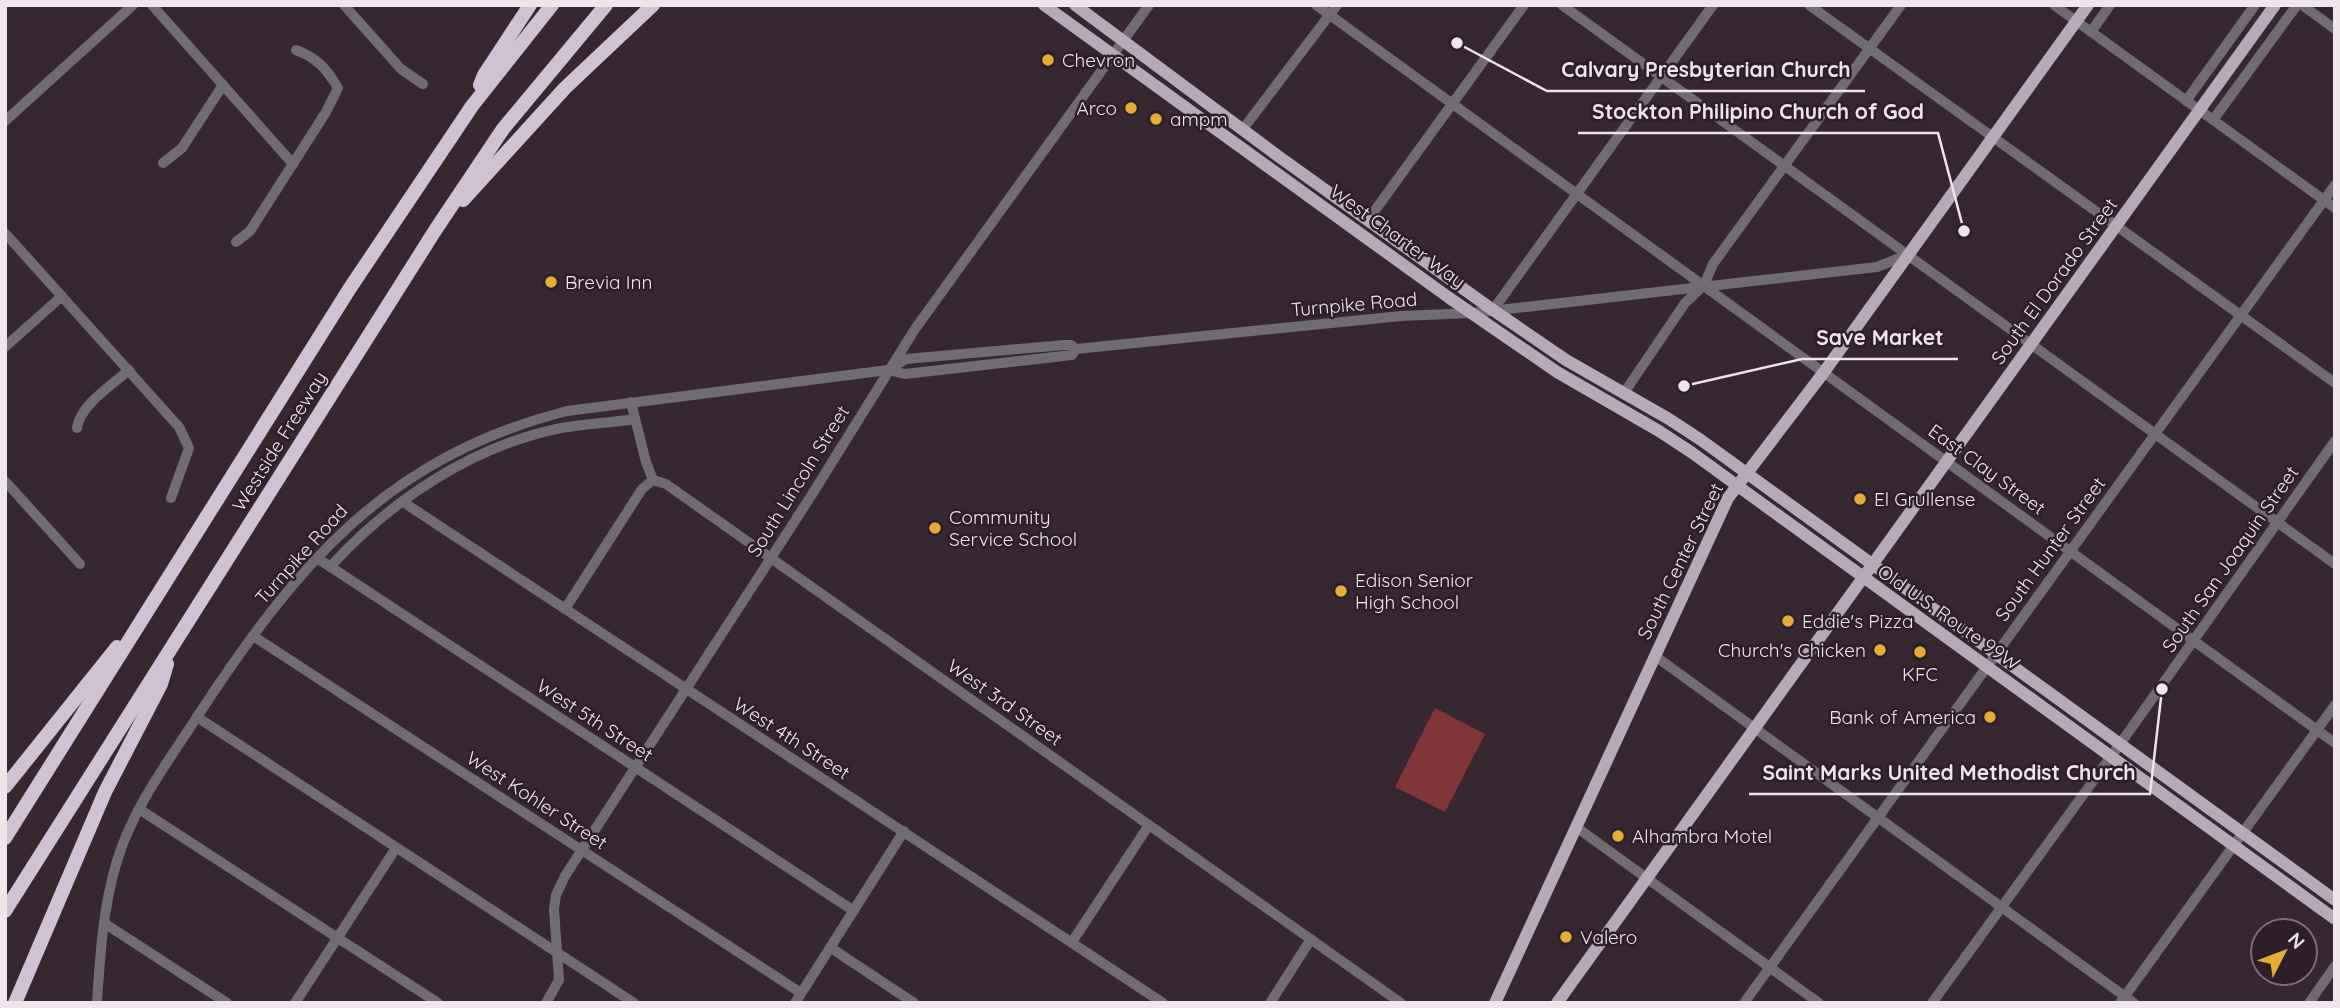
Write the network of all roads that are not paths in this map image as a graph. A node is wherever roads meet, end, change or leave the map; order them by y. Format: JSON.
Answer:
{"nodes":[{"id":1,"x":133,"y":5,"type":"edge"},
{"id":2,"x":152,"y":5,"type":"edge"},
{"id":3,"x":344,"y":5,"type":"edge"},
{"id":4,"x":530,"y":5,"type":"edge"},
{"id":5,"x":552,"y":5,"type":"edge"},
{"id":6,"x":606,"y":5,"type":"edge"},
{"id":7,"x":653,"y":5,"type":"edge"},
{"id":8,"x":1044,"y":5,"type":"edge"},
{"id":9,"x":1075,"y":5,"type":"edge"},
{"id":10,"x":1149,"y":5,"type":"edge"},
{"id":11,"x":1316,"y":5,"type":"edge"},
{"id":12,"x":1337,"y":5,"type":"edge"},
{"id":13,"x":1524,"y":5,"type":"edge"},
{"id":14,"x":1562,"y":5,"type":"edge"},
{"id":15,"x":1713,"y":5,"type":"edge"},
{"id":16,"x":1808,"y":5,"type":"edge"},
{"id":17,"x":1901,"y":5,"type":"edge"},
{"id":18,"x":2088,"y":5,"type":"edge"},
{"id":19,"x":2110,"y":5,"type":"edge"},
{"id":20,"x":2255,"y":5,"type":"edge"},
{"id":21,"x":2275,"y":5,"type":"edge"},
{"id":22,"x":2300,"y":5,"type":"edge"},
{"id":23,"x":2061,"y":7,"type":"edge"},
{"id":24,"x":1329,"y":15,"type":"junction"},
{"id":25,"x":2076,"y":22,"type":"junction"},
{"id":26,"x":2335,"y":29,"type":"edge"},
{"id":27,"x":2091,"y":32,"type":"junction"},
{"id":28,"x":1122,"y":41,"type":"junction"},
{"id":29,"x":1869,"y":49,"type":"junction"},
{"id":30,"x":296,"y":50,"type":"dead end"},
{"id":31,"x":1112,"y":54,"type":"junction"},
{"id":32,"x":1661,"y":76,"type":"junction"},
{"id":33,"x":423,"y":84,"type":"dead end"},
{"id":34,"x":223,"y":85,"type":"junction"},
{"id":35,"x":2186,"y":101,"type":"junction"},
{"id":36,"x":1454,"y":104,"type":"junction"},
{"id":37,"x":472,"y":106,"type":"junction"},
{"id":38,"x":2200,"y":111,"type":"junction"},
{"id":39,"x":1195,"y":113,"type":"junction"},
{"id":40,"x":2213,"y":120,"type":"junction"},
{"id":41,"x":5,"y":121,"type":"edge"},
{"id":42,"x":1243,"y":129,"type":"junction"},
{"id":43,"x":1992,"y":138,"type":"junction"},
{"id":44,"x":163,"y":163,"type":"dead end"},
{"id":45,"x":293,"y":164,"type":"junction"},
{"id":46,"x":1785,"y":166,"type":"junction"},
{"id":47,"x":2335,"y":185,"type":"edge"},
{"id":48,"x":1577,"y":194,"type":"junction"},
{"id":49,"x":2324,"y":200,"type":"junction"},
{"id":50,"x":1322,"y":205,"type":"junction"},
{"id":51,"x":2335,"y":208,"type":"edge"},
{"id":52,"x":1367,"y":220,"type":"junction"},
{"id":53,"x":2116,"y":228,"type":"junction"},
{"id":54,"x":436,"y":229,"type":"junction"},
{"id":55,"x":5,"y":233,"type":"edge"},
{"id":56,"x":236,"y":242,"type":"dead end"},
{"id":57,"x":1907,"y":255,"type":"junction"},
{"id":58,"x":1704,"y":285,"type":"junction"},
{"id":59,"x":62,"y":296,"type":"junction"},
{"id":60,"x":1493,"y":310,"type":"junction"},
{"id":61,"x":1472,"y":313,"type":"junction"},
{"id":62,"x":2239,"y":316,"type":"junction"},
{"id":63,"x":2032,"y":345,"type":"junction"},
{"id":64,"x":5,"y":347,"type":"edge"},
{"id":65,"x":1076,"y":349,"type":"junction"},
{"id":66,"x":129,"y":370,"type":"junction"},
{"id":67,"x":888,"y":370,"type":"junction"},
{"id":68,"x":1824,"y":372,"type":"junction"},
{"id":69,"x":2335,"y":383,"type":"edge"},
{"id":70,"x":1625,"y":393,"type":"junction"},
{"id":71,"x":631,"y":402,"type":"junction"},
{"id":72,"x":635,"y":419,"type":"junction"},
{"id":73,"x":76,"y":428,"type":"dead end"},
{"id":74,"x":2155,"y":434,"type":"junction"},
{"id":75,"x":2335,"y":441,"type":"edge"},
{"id":76,"x":1947,"y":462,"type":"junction"},
{"id":77,"x":1747,"y":474,"type":"junction"},
{"id":78,"x":653,"y":480,"type":"junction"},
{"id":79,"x":5,"y":481,"type":"edge"},
{"id":80,"x":1737,"y":486,"type":"junction"},
{"id":81,"x":171,"y":498,"type":"dead end"},
{"id":82,"x":403,"y":502,"type":"junction"},
{"id":83,"x":2277,"y":522,"type":"junction"},
{"id":84,"x":2070,"y":551,"type":"junction"},
{"id":85,"x":317,"y":558,"type":"junction"},
{"id":86,"x":770,"y":558,"type":"junction"},
{"id":87,"x":80,"y":564,"type":"dead end"},
{"id":88,"x":1872,"y":564,"type":"junction"},
{"id":89,"x":2335,"y":564,"type":"edge"},
{"id":90,"x":330,"y":567,"type":"junction"},
{"id":91,"x":1863,"y":578,"type":"junction"},
{"id":92,"x":565,"y":609,"type":"junction"},
{"id":93,"x":135,"y":633,"type":"junction"},
{"id":94,"x":253,"y":636,"type":"junction"},
{"id":95,"x":2194,"y":640,"type":"junction"},
{"id":96,"x":171,"y":649,"type":"junction"},
{"id":97,"x":1996,"y":654,"type":"junction"},
{"id":98,"x":1655,"y":656,"type":"junction"},
{"id":99,"x":1987,"y":666,"type":"junction"},
{"id":100,"x":686,"y":689,"type":"junction"},
{"id":101,"x":2335,"y":705,"type":"edge"},
{"id":102,"x":197,"y":717,"type":"junction"},
{"id":103,"x":1755,"y":728,"type":"junction"},
{"id":104,"x":2317,"y":730,"type":"junction"},
{"id":105,"x":2335,"y":743,"type":"edge"},
{"id":106,"x":2120,"y":744,"type":"junction"},
{"id":107,"x":2111,"y":756,"type":"junction"},
{"id":108,"x":635,"y":768,"type":"junction"},
{"id":109,"x":5,"y":787,"type":"edge"},
{"id":110,"x":139,"y":809,"type":"junction"},
{"id":111,"x":1878,"y":818,"type":"junction"},
{"id":112,"x":1149,"y":825,"type":"junction"},
{"id":113,"x":1576,"y":827,"type":"junction"},
{"id":114,"x":904,"y":831,"type":"junction"},
{"id":115,"x":2244,"y":832,"type":"junction"},
{"id":116,"x":5,"y":838,"type":"edge"},
{"id":117,"x":2233,"y":846,"type":"junction"},
{"id":118,"x":396,"y":848,"type":"junction"},
{"id":119,"x":582,"y":850,"type":"junction"},
{"id":120,"x":1647,"y":878,"type":"junction"},
{"id":121,"x":2335,"y":900,"type":"edge"},
{"id":122,"x":2000,"y":906,"type":"junction"},
{"id":123,"x":5,"y":911,"type":"edge"},
{"id":124,"x":854,"y":911,"type":"junction"},
{"id":125,"x":2335,"y":919,"type":"edge"},
{"id":126,"x":104,"y":923,"type":"junction"},
{"id":127,"x":338,"y":938,"type":"junction"},
{"id":128,"x":1311,"y":939,"type":"junction"},
{"id":129,"x":1072,"y":942,"type":"junction"},
{"id":130,"x":831,"y":948,"type":"junction"},
{"id":131,"x":556,"y":952,"type":"junction"},
{"id":132,"x":2335,"y":966,"type":"edge"},
{"id":133,"x":1770,"y":967,"type":"junction"},
{"id":134,"x":801,"y":993,"type":"junction"},
{"id":135,"x":1500,"y":1001,"type":"edge"},
{"id":136,"x":2126,"y":1001,"type":"edge"},
{"id":137,"x":15,"y":1003,"type":"edge"},
{"id":138,"x":97,"y":1003,"type":"edge"},
{"id":139,"x":227,"y":1003,"type":"edge"},
{"id":140,"x":295,"y":1003,"type":"edge"},
{"id":141,"x":438,"y":1003,"type":"edge"},
{"id":142,"x":546,"y":1003,"type":"edge"},
{"id":143,"x":634,"y":1003,"type":"edge"},
{"id":144,"x":795,"y":1003,"type":"edge"},
{"id":145,"x":914,"y":1003,"type":"edge"},
{"id":146,"x":1163,"y":1003,"type":"edge"},
{"id":147,"x":1269,"y":1003,"type":"edge"},
{"id":148,"x":1401,"y":1003,"type":"edge"},
{"id":149,"x":1557,"y":1003,"type":"edge"},
{"id":150,"x":1744,"y":1003,"type":"edge"},
{"id":151,"x":1819,"y":1003,"type":"edge"},
{"id":152,"x":1932,"y":1003,"type":"edge"},
{"id":153,"x":2309,"y":1003,"type":"edge"}],
"edges":[{"from":1,"to":41,"type":"street"},
{"from":2,"to":34,"type":"street"},
{"from":3,"to":33,"type":"street"},
{"from":4,"to":37,"type":"highway"},
{"from":5,"to":37,"type":"highway","name":"Westside Freeway"},
{"from":6,"to":54,"type":"highway","name":"Westside Freeway"},
{"from":7,"to":54,"type":"highway"},
{"from":8,"to":31,"type":"main road","name":"West Charter Way"},
{"from":9,"to":28,"type":"main road","name":"West Charter Way"},
{"from":10,"to":28,"type":"street","name":"South Lincoln Street"},
{"from":11,"to":24,"type":"street","name":"East Clay Street"},
{"from":12,"to":24,"type":"street"},
{"from":13,"to":36,"type":"street"},
{"from":14,"to":32,"type":"street"},
{"from":15,"to":32,"type":"street"},
{"from":16,"to":29,"type":"street"},
{"from":17,"to":29,"type":"street"},
{"from":18,"to":25,"type":"main road","name":"South Center Street"},
{"from":19,"to":27,"type":"street"},
{"from":20,"to":35,"type":"street"},
{"from":21,"to":38,"type":"main road","name":"South El Dorado Street"},
{"from":22,"to":26,"type":"street"},
{"from":22,"to":40,"type":"street"},
{"from":23,"to":25,"type":"street"},
{"from":24,"to":36,"type":"street","name":"East Clay Street"},
{"from":24,"to":42,"type":"street"},
{"from":25,"to":27,"type":"street"},
{"from":25,"to":43,"type":"main road","name":"South Center Street"},
{"from":27,"to":35,"type":"street"},
{"from":28,"to":31,"type":"street","name":"South Lincoln Street"},
{"from":28,"to":42,"type":"main road","name":"West Charter Way"},
{"from":29,"to":43,"type":"street"},
{"from":29,"to":46,"type":"street"},
{"from":30,"to":45,"type":"street"},
{"from":31,"to":39,"type":"main road","name":"West Charter Way"},
{"from":31,"to":67,"type":"street","name":"South Lincoln Street"},
{"from":32,"to":46,"type":"street"},
{"from":32,"to":48,"type":"street"},
{"from":34,"to":44,"type":"street"},
{"from":34,"to":45,"type":"street"},
{"from":35,"to":38,"type":"street"},
{"from":36,"to":48,"type":"street","name":"East Clay Street"},
{"from":36,"to":52,"type":"street"},
{"from":37,"to":93,"type":"highway","name":"Westside Freeway"},
{"from":38,"to":40,"type":"street"},
{"from":38,"to":53,"type":"main road","name":"South El Dorado Street"},
{"from":39,"to":42,"type":"main road"},
{"from":39,"to":50,"type":"main road","name":"West Charter Way"},
{"from":40,"to":49,"type":"street"},
{"from":42,"to":52,"type":"main road","name":"West Charter Way"},
{"from":43,"to":53,"type":"street"},
{"from":43,"to":57,"type":"main road","name":"South Center Street"},
{"from":45,"to":56,"type":"street"},
{"from":46,"to":57,"type":"street"},
{"from":46,"to":58,"type":"street"},
{"from":47,"to":49,"type":"street","name":"South Hunter Street"},
{"from":48,"to":58,"type":"street","name":"East Clay Street"},
{"from":48,"to":60,"type":"street"},
{"from":49,"to":51,"type":"street"},
{"from":49,"to":62,"type":"street","name":"South Hunter Street"},
{"from":50,"to":52,"type":"main road"},
{"from":50,"to":61,"type":"main road","name":"West Charter Way"},
{"from":52,"to":60,"type":"main road","name":"West Charter Way"},
{"from":53,"to":62,"type":"street"},
{"from":53,"to":63,"type":"main road","name":"South El Dorado Street"},
{"from":54,"to":96,"type":"highway","name":"Westside Freeway"},
{"from":55,"to":59,"type":"street"},
{"from":57,"to":58,"type":"street","name":"Turnpike Road"},
{"from":57,"to":63,"type":"street"},
{"from":57,"to":68,"type":"main road","name":"South Center Street"},
{"from":58,"to":60,"type":"street","name":"Turnpike Road"},
{"from":58,"to":68,"type":"street","name":"East Clay Street"},
{"from":58,"to":70,"type":"street"},
{"from":59,"to":64,"type":"street"},
{"from":59,"to":66,"type":"street"},
{"from":60,"to":61,"type":"street","name":"Turnpike Road"},
{"from":60,"to":70,"type":"main road","name":"West Charter Way"},
{"from":61,"to":65,"type":"street","name":"Turnpike Road"},
{"from":61,"to":80,"type":"main road","name":"West Charter Way"},
{"from":62,"to":69,"type":"street"},
{"from":62,"to":74,"type":"street","name":"South Hunter Street"},
{"from":63,"to":74,"type":"street"},
{"from":63,"to":76,"type":"main road","name":"South El Dorado Street"},
{"from":65,"to":67,"type":"street","name":"Turnpike Road"},
{"from":65,"to":67,"type":"street","name":"Turnpike Road"},
{"from":66,"to":73,"type":"street"},
{"from":66,"to":81,"type":"street"},
{"from":67,"to":71,"type":"street","name":"Turnpike Road"},
{"from":67,"to":86,"type":"street","name":"South Lincoln Street"},
{"from":68,"to":76,"type":"street","name":"East Clay Street"},
{"from":68,"to":77,"type":"main road","name":"South Center Street"},
{"from":70,"to":77,"type":"main road","name":"West Charter Way"},
{"from":71,"to":72,"type":"street"},
{"from":71,"to":85,"type":"street","name":"Turnpike Road"},
{"from":72,"to":78,"type":"street"},
{"from":72,"to":82,"type":"street"},
{"from":74,"to":83,"type":"street"},
{"from":74,"to":84,"type":"street","name":"South Hunter Street"},
{"from":75,"to":83,"type":"street","name":"South San Joaquin Street"},
{"from":76,"to":84,"type":"street","name":"East Clay Street"},
{"from":76,"to":88,"type":"main road","name":"South El Dorado Street"},
{"from":77,"to":80,"type":"main road","name":"South Center Street"},
{"from":77,"to":88,"type":"main road","name":"Old U.S. Route 99W"},
{"from":78,"to":86,"type":"street","name":"West 3rd Street"},
{"from":78,"to":92,"type":"street"},
{"from":79,"to":87,"type":"street"},
{"from":80,"to":91,"type":"main road","name":"West Charter Way"},
{"from":80,"to":98,"type":"main road","name":"South Center Street"},
{"from":82,"to":90,"type":"street"},
{"from":82,"to":92,"type":"street","name":"West 4th Street"},
{"from":83,"to":89,"type":"street"},
{"from":83,"to":95,"type":"street","name":"South San Joaquin Street"},
{"from":84,"to":95,"type":"street","name":"East Clay Street"},
{"from":84,"to":97,"type":"street","name":"South Hunter Street"},
{"from":85,"to":90,"type":"street","name":"West 5th Street"},
{"from":85,"to":94,"type":"street","name":"Turnpike Road"},
{"from":86,"to":100,"type":"street","name":"South Lincoln Street"},
{"from":86,"to":112,"type":"street","name":"West 3rd Street"},
{"from":88,"to":91,"type":"main road","name":"South El Dorado Street"},
{"from":88,"to":97,"type":"main road","name":"Old U.S. Route 99W"},
{"from":90,"to":108,"type":"street","name":"West 5th Street"},
{"from":91,"to":99,"type":"main road","name":"Old U.S. Route 99W"},
{"from":91,"to":103,"type":"main road","name":"Old U.S. Route 99W"},
{"from":92,"to":100,"type":"street","name":"West 4th Street"},
{"from":93,"to":109,"type":"highway"},
{"from":93,"to":116,"type":"highway","name":"Westside Freeway"},
{"from":94,"to":102,"type":"street","name":"Turnpike Road"},
{"from":94,"to":119,"type":"street","name":"West Kohler Street"},
{"from":95,"to":104,"type":"street","name":"East Clay Street"},
{"from":95,"to":106,"type":"street","name":"South San Joaquin Street"},
{"from":96,"to":123,"type":"highway","name":"Westside Freeway"},
{"from":96,"to":137,"type":"highway"},
{"from":97,"to":99,"type":"street","name":"South Hunter Street"},
{"from":97,"to":106,"type":"main road","name":"Old U.S. Route 99W"},
{"from":98,"to":103,"type":"street"},
{"from":98,"to":113,"type":"main road","name":"South Center Street"},
{"from":99,"to":107,"type":"main road","name":"Old U.S. Route 99W"},
{"from":99,"to":111,"type":"street","name":"South Hunter Street"},
{"from":100,"to":108,"type":"street","name":"South Lincoln Street"},
{"from":100,"to":114,"type":"street","name":"West 4th Street"},
{"from":101,"to":104,"type":"street"},
{"from":102,"to":110,"type":"street","name":"Turnpike Road"},
{"from":102,"to":118,"type":"street"},
{"from":103,"to":111,"type":"street"},
{"from":103,"to":120,"type":"main road","name":"Old U.S. Route 99W"},
{"from":104,"to":105,"type":"street","name":"East Clay Street"},
{"from":104,"to":115,"type":"street"},
{"from":106,"to":107,"type":"street","name":"South San Joaquin Street"},
{"from":106,"to":115,"type":"main road","name":"Old U.S. Route 99W"},
{"from":107,"to":117,"type":"main road","name":"Old U.S. Route 99W"},
{"from":107,"to":122,"type":"street","name":"South San Joaquin Street"},
{"from":108,"to":119,"type":"street","name":"South Lincoln Street"},
{"from":108,"to":124,"type":"street","name":"West 5th Street"},
{"from":110,"to":126,"type":"street","name":"Turnpike Road"},
{"from":110,"to":127,"type":"street"},
{"from":111,"to":122,"type":"street"},
{"from":111,"to":133,"type":"street","name":"South Hunter Street"},
{"from":112,"to":128,"type":"street","name":"West 3rd Street"},
{"from":112,"to":129,"type":"street"},
{"from":113,"to":120,"type":"street"},
{"from":113,"to":135,"type":"main road","name":"South Center Street"},
{"from":114,"to":124,"type":"street"},
{"from":114,"to":129,"type":"street","name":"West 4th Street"},
{"from":115,"to":117,"type":"street"},
{"from":115,"to":121,"type":"main road","name":"Old U.S. Route 99W"},
{"from":117,"to":125,"type":"main road","name":"Old U.S. Route 99W"},
{"from":117,"to":136,"type":"street"},
{"from":118,"to":127,"type":"street"},
{"from":118,"to":131,"type":"street"},
{"from":119,"to":131,"type":"street","name":"South Lincoln Street"},
{"from":119,"to":134,"type":"street","name":"West Kohler Street"},
{"from":120,"to":133,"type":"street"},
{"from":120,"to":149,"type":"main road","name":"Old U.S. Route 99W"},
{"from":122,"to":136,"type":"street"},
{"from":122,"to":152,"type":"street","name":"South San Joaquin Street"},
{"from":124,"to":130,"type":"street"},
{"from":126,"to":138,"type":"street","name":"Turnpike Road"},
{"from":126,"to":139,"type":"street"},
{"from":127,"to":140,"type":"street"},
{"from":127,"to":141,"type":"street"},
{"from":128,"to":147,"type":"street"},
{"from":128,"to":148,"type":"street","name":"West 3rd Street"},
{"from":129,"to":146,"type":"street","name":"West 4th Street"},
{"from":130,"to":134,"type":"street"},
{"from":130,"to":145,"type":"street"},
{"from":131,"to":142,"type":"street","name":"South Lincoln Street"},
{"from":131,"to":143,"type":"street"},
{"from":132,"to":153,"type":"street"},
{"from":133,"to":150,"type":"street","name":"South Hunter Street"},
{"from":133,"to":151,"type":"street"},
{"from":134,"to":144,"type":"street"}]}
